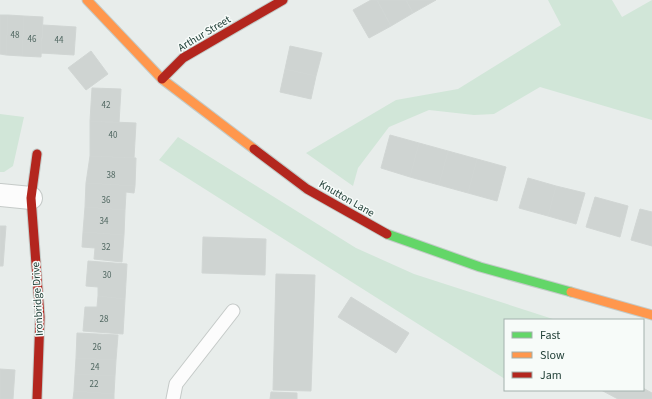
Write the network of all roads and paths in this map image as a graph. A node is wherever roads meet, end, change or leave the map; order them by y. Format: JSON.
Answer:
{"nodes":[{"id":1,"x":86,"y":0,"type":"edge"},
{"id":2,"x":283,"y":0,"type":"edge"},
{"id":3,"x":162,"y":79,"type":"junction"},
{"id":4,"x":37,"y":154,"type":"dead end"},
{"id":5,"x":0,"y":196,"type":"edge"},
{"id":6,"x":31,"y":198,"type":"junction"},
{"id":7,"x":233,"y":311,"type":"dead end"},
{"id":8,"x":652,"y":315,"type":"edge"},
{"id":9,"x":37,"y":399,"type":"edge"},
{"id":10,"x":173,"y":399,"type":"edge"}],
"edges":[{"from":1,"to":3,"type":"main road","name":"Knutton Lane"},
{"from":2,"to":3,"type":"main road","name":"Arthur Street"},
{"from":3,"to":8,"type":"main road","name":"Knutton Lane"},
{"from":4,"to":6,"type":"main road","name":"Ironbridge Drive"},
{"from":5,"to":6,"type":"street"},
{"from":6,"to":9,"type":"main road","name":"Ironbridge Drive"},
{"from":7,"to":10,"type":"lane"}]}
